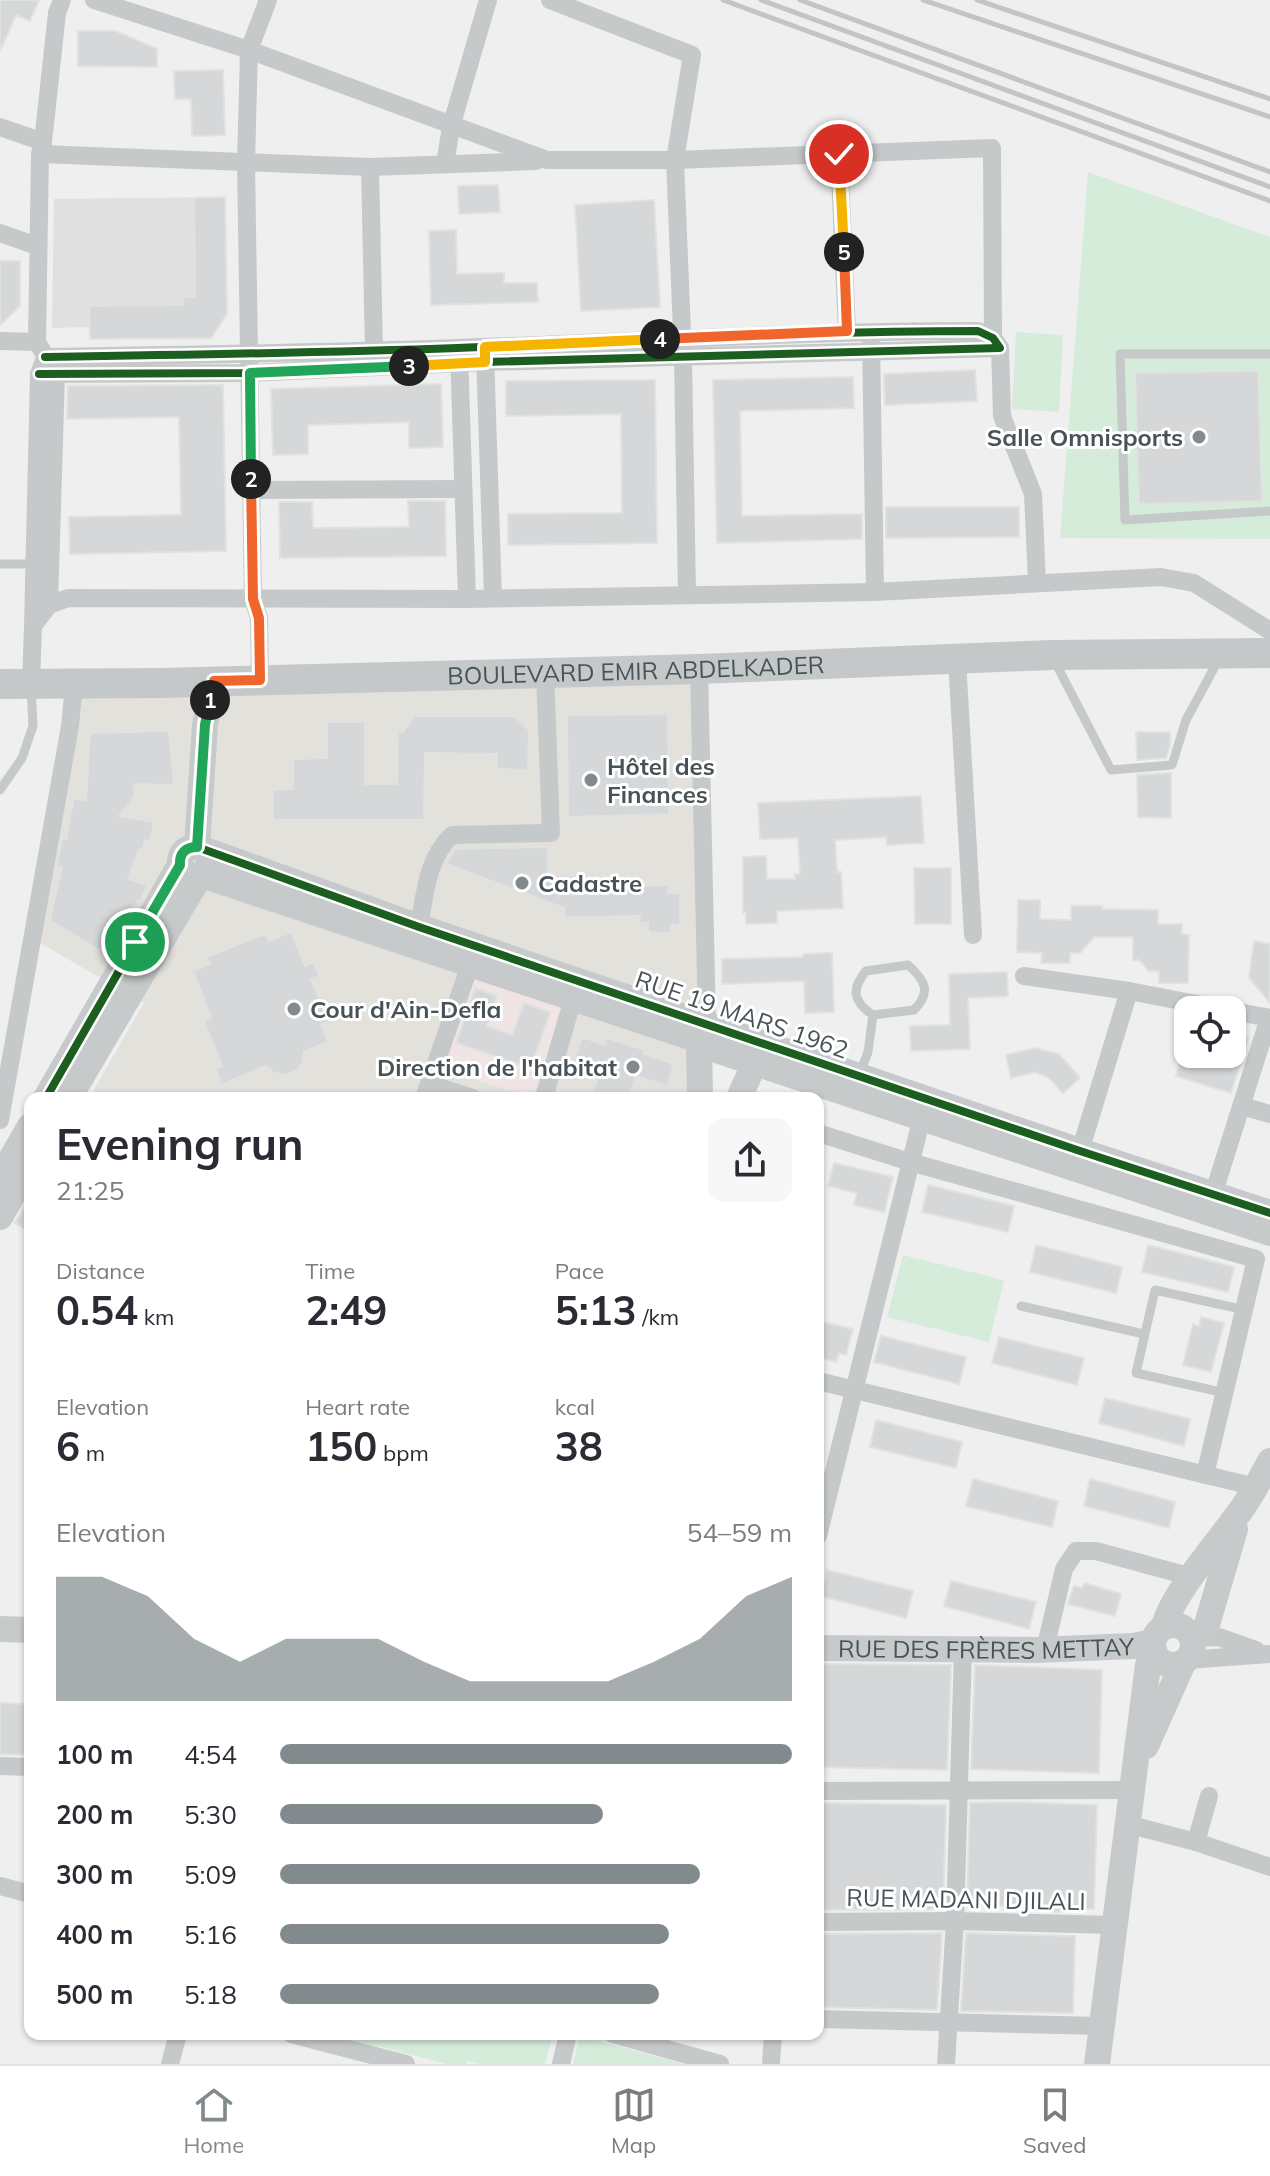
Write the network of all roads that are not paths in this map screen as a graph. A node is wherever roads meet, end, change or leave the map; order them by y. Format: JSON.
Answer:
{"nodes":[{"id":1,"x":62,"y":0,"type":"edge"},
{"id":2,"x":94,"y":0,"type":"edge"},
{"id":3,"x":268,"y":0,"type":"edge"},
{"id":4,"x":488,"y":0,"type":"edge"},
{"id":5,"x":550,"y":0,"type":"edge"},
{"id":6,"x":249,"y":50,"type":"junction"},
{"id":7,"x":0,"y":127,"type":"edge"},
{"id":8,"x":451,"y":127,"type":"junction"},
{"id":9,"x":42,"y":148,"type":"junction"},
{"id":10,"x":839,"y":154,"type":"junction"},
{"id":11,"x":547,"y":160,"type":"junction"},
{"id":12,"x":675,"y":160,"type":"junction"},
{"id":13,"x":246,"y":164,"type":"junction"},
{"id":14,"x":445,"y":164,"type":"junction"},
{"id":15,"x":370,"y":167,"type":"junction"},
{"id":16,"x":0,"y":233,"type":"edge"},
{"id":17,"x":37,"y":246,"type":"junction"},
{"id":18,"x":847,"y":331,"type":"junction"},
{"id":19,"x":682,"y":338,"type":"junction"},
{"id":20,"x":871,"y":340,"type":"junction"},
{"id":21,"x":0,"y":341,"type":"edge"},
{"id":22,"x":997,"y":343,"type":"junction"},
{"id":23,"x":374,"y":351,"type":"junction"},
{"id":24,"x":485,"y":354,"type":"junction"},
{"id":25,"x":1270,"y":354,"type":"edge"},
{"id":26,"x":460,"y":356,"type":"junction"},
{"id":27,"x":683,"y":357,"type":"junction"},
{"id":28,"x":44,"y":362,"type":"junction"},
{"id":29,"x":250,"y":364,"type":"junction"},
{"id":30,"x":462,"y":489,"type":"junction"},
{"id":31,"x":251,"y":490,"type":"junction"},
{"id":32,"x":1270,"y":511,"type":"edge"},
{"id":33,"x":0,"y":564,"type":"edge"},
{"id":34,"x":32,"y":564,"type":"junction"},
{"id":35,"x":1037,"y":582,"type":"junction"},
{"id":36,"x":875,"y":592,"type":"junction"},
{"id":37,"x":687,"y":595,"type":"junction"},
{"id":38,"x":493,"y":598,"type":"junction"},
{"id":39,"x":253,"y":599,"type":"junction"},
{"id":40,"x":467,"y":599,"type":"junction"},
{"id":41,"x":49,"y":605,"type":"junction"},
{"id":42,"x":33,"y":626,"type":"junction"},
{"id":43,"x":1270,"y":631,"type":"edge"},
{"id":44,"x":1270,"y":653,"type":"edge"},
{"id":45,"x":1051,"y":655,"type":"junction"},
{"id":46,"x":1221,"y":655,"type":"junction"},
{"id":47,"x":957,"y":660,"type":"junction"},
{"id":48,"x":699,"y":669,"type":"junction"},
{"id":49,"x":545,"y":673,"type":"junction"},
{"id":50,"x":260,"y":680,"type":"junction"},
{"id":51,"x":214,"y":681,"type":"junction"},
{"id":52,"x":0,"y":684,"type":"edge"},
{"id":53,"x":31,"y":684,"type":"junction"},
{"id":54,"x":74,"y":684,"type":"junction"},
{"id":55,"x":0,"y":790,"type":"edge"},
{"id":56,"x":195,"y":859,"type":"junction"},
{"id":57,"x":419,"y":927,"type":"junction"},
{"id":58,"x":973,"y":935,"type":"dead end"},
{"id":59,"x":470,"y":965,"type":"junction"},
{"id":60,"x":1024,"y":976,"type":"dead end"},
{"id":61,"x":1129,"y":991,"type":"junction"},
{"id":62,"x":573,"y":999,"type":"junction"},
{"id":63,"x":1174,"y":999,"type":"edge"},
{"id":64,"x":1246,"y":1013,"type":"edge"},
{"id":65,"x":873,"y":1015,"type":"junction"},
{"id":66,"x":1269,"y":1018,"type":"edge"},
{"id":67,"x":708,"y":1038,"type":"junction"},
{"id":68,"x":755,"y":1062,"type":"junction"},
{"id":69,"x":859,"y":1075,"type":"junction"},
{"id":70,"x":427,"y":1091,"type":"edge"},
{"id":71,"x":50,"y":1092,"type":"edge"},
{"id":72,"x":72,"y":1092,"type":"edge"},
{"id":73,"x":546,"y":1092,"type":"edge"},
{"id":74,"x":701,"y":1092,"type":"edge"},
{"id":75,"x":715,"y":1092,"type":"edge"},
{"id":76,"x":742,"y":1092,"type":"edge"},
{"id":77,"x":1242,"y":1106,"type":"junction"},
{"id":78,"x":924,"y":1108,"type":"junction"},
{"id":79,"x":1270,"y":1114,"type":"edge"},
{"id":80,"x":0,"y":1120,"type":"edge"},
{"id":81,"x":24,"y":1131,"type":"edge"},
{"id":82,"x":824,"y":1135,"type":"edge"},
{"id":83,"x":24,"y":1137,"type":"edge"},
{"id":84,"x":1078,"y":1160,"type":"junction"},
{"id":85,"x":910,"y":1162,"type":"junction"},
{"id":86,"x":24,"y":1175,"type":"edge"},
{"id":87,"x":0,"y":1178,"type":"edge"},
{"id":88,"x":1213,"y":1195,"type":"junction"},
{"id":89,"x":1270,"y":1213,"type":"edge"},
{"id":90,"x":0,"y":1217,"type":"edge"},
{"id":91,"x":1270,"y":1233,"type":"edge"},
{"id":92,"x":1021,"y":1306,"type":"dead end"},
{"id":93,"x":1245,"y":1310,"type":"junction"},
{"id":94,"x":1144,"y":1334,"type":"junction"},
{"id":95,"x":824,"y":1382,"type":"edge"},
{"id":96,"x":856,"y":1390,"type":"junction"},
{"id":97,"x":1225,"y":1393,"type":"junction"},
{"id":98,"x":1270,"y":1461,"type":"edge"},
{"id":99,"x":1205,"y":1475,"type":"junction"},
{"id":100,"x":1256,"y":1487,"type":"junction"},
{"id":101,"x":1241,"y":1511,"type":"junction"},
{"id":102,"x":824,"y":1513,"type":"edge"},
{"id":103,"x":1192,"y":1577,"type":"junction"},
{"id":104,"x":0,"y":1629,"type":"edge"},
{"id":105,"x":24,"y":1630,"type":"edge"},
{"id":106,"x":1157,"y":1639,"type":"junction"},
{"id":107,"x":824,"y":1648,"type":"edge"},
{"id":108,"x":963,"y":1649,"type":"junction"},
{"id":109,"x":1045,"y":1649,"type":"junction"},
{"id":110,"x":1187,"y":1654,"type":"junction"},
{"id":111,"x":1269,"y":1654,"type":"edge"},
{"id":112,"x":0,"y":1766,"type":"edge"},
{"id":113,"x":24,"y":1767,"type":"edge"},
{"id":114,"x":1133,"y":1782,"type":"junction"},
{"id":115,"x":824,"y":1791,"type":"edge"},
{"id":116,"x":959,"y":1792,"type":"junction"},
{"id":117,"x":1209,"y":1796,"type":"dead end"},
{"id":118,"x":1127,"y":1824,"type":"junction"},
{"id":119,"x":1196,"y":1842,"type":"junction"},
{"id":120,"x":1270,"y":1867,"type":"edge"},
{"id":121,"x":0,"y":1886,"type":"edge"},
{"id":122,"x":24,"y":1892,"type":"edge"},
{"id":123,"x":955,"y":1921,"type":"junction"},
{"id":124,"x":824,"y":1922,"type":"edge"},
{"id":125,"x":1114,"y":1925,"type":"junction"},
{"id":126,"x":824,"y":2019,"type":"edge"},
{"id":127,"x":948,"y":2023,"type":"junction"},
{"id":128,"x":1102,"y":2026,"type":"junction"},
{"id":129,"x":176,"y":2040,"type":"edge"},
{"id":130,"x":314,"y":2040,"type":"edge"},
{"id":131,"x":567,"y":2040,"type":"edge"},
{"id":132,"x":638,"y":2040,"type":"edge"},
{"id":133,"x":773,"y":2040,"type":"edge"},
{"id":134,"x":170,"y":2064,"type":"edge"},
{"id":135,"x":406,"y":2064,"type":"edge"},
{"id":136,"x":561,"y":2064,"type":"edge"},
{"id":137,"x":720,"y":2064,"type":"edge"},
{"id":138,"x":771,"y":2064,"type":"edge"},
{"id":139,"x":946,"y":2064,"type":"edge"},
{"id":140,"x":1097,"y":2064,"type":"edge"}],
"edges":[{"from":1,"to":9,"type":"street"},
{"from":2,"to":6,"type":"street"},
{"from":3,"to":6,"type":"street"},
{"from":4,"to":8,"type":"street"},
{"from":5,"to":12,"type":"street"},
{"from":6,"to":8,"type":"street"},
{"from":6,"to":13,"type":"street"},
{"from":7,"to":9,"type":"street"},
{"from":8,"to":11,"type":"street"},
{"from":8,"to":14,"type":"street"},
{"from":9,"to":13,"type":"street"},
{"from":9,"to":17,"type":"street"},
{"from":10,"to":12,"type":"street"},
{"from":10,"to":18,"type":"street"},
{"from":10,"to":22,"type":"street"},
{"from":11,"to":12,"type":"street"},
{"from":11,"to":14,"type":"street"},
{"from":12,"to":19,"type":"street"},
{"from":13,"to":15,"type":"street"},
{"from":13,"to":29,"type":"street"},
{"from":14,"to":15,"type":"street"},
{"from":15,"to":23,"type":"street"},
{"from":16,"to":17,"type":"street"},
{"from":17,"to":28,"type":"street"},
{"from":18,"to":19,"type":"street"},
{"from":18,"to":20,"type":"street"},
{"from":19,"to":24,"type":"street"},
{"from":19,"to":27,"type":"street"},
{"from":20,"to":22,"type":"street"},
{"from":20,"to":27,"type":"street"},
{"from":20,"to":36,"type":"street"},
{"from":21,"to":28,"type":"street"},
{"from":22,"to":35,"type":"street"},
{"from":23,"to":26,"type":"street"},
{"from":23,"to":29,"type":"street"},
{"from":24,"to":26,"type":"street"},
{"from":24,"to":27,"type":"street"},
{"from":24,"to":38,"type":"street"},
{"from":25,"to":32,"type":"lane"},
{"from":26,"to":29,"type":"street"},
{"from":26,"to":30,"type":"street"},
{"from":27,"to":37,"type":"street"},
{"from":28,"to":29,"type":"street"},
{"from":28,"to":34,"type":"street"},
{"from":28,"to":41,"type":"street"},
{"from":29,"to":31,"type":"street"},
{"from":30,"to":31,"type":"street"},
{"from":30,"to":40,"type":"street"},
{"from":31,"to":39,"type":"street"},
{"from":33,"to":34,"type":"lane"},
{"from":34,"to":42,"type":"street"},
{"from":35,"to":36,"type":"street"},
{"from":35,"to":43,"type":"street"},
{"from":36,"to":37,"type":"street"},
{"from":37,"to":38,"type":"street"},
{"from":38,"to":40,"type":"street"},
{"from":39,"to":40,"type":"street"},
{"from":39,"to":41,"type":"street"},
{"from":39,"to":50,"type":"street"},
{"from":41,"to":42,"type":"street"},
{"from":42,"to":53,"type":"street"},
{"from":44,"to":46,"type":"main road","name":"BOULEVARD EMIR ABDELKADER"},
{"from":45,"to":46,"type":"main road","name":"BOULEVARD EMIR ABDELKADER"},
{"from":45,"to":46,"type":"lane"},
{"from":45,"to":47,"type":"main road","name":"BOULEVARD EMIR ABDELKADER"},
{"from":47,"to":48,"type":"main road","name":"BOULEVARD EMIR ABDELKADER"},
{"from":47,"to":58,"type":"street"},
{"from":48,"to":49,"type":"main road","name":"BOULEVARD EMIR ABDELKADER"},
{"from":48,"to":67,"type":"street"},
{"from":49,"to":50,"type":"main road","name":"BOULEVARD EMIR ABDELKADER"},
{"from":49,"to":57,"type":"street"},
{"from":50,"to":51,"type":"main road","name":"BOULEVARD EMIR ABDELKADER"},
{"from":51,"to":54,"type":"main road","name":"BOULEVARD EMIR ABDELKADER"},
{"from":51,"to":56,"type":"street"},
{"from":52,"to":53,"type":"main road","name":"BOULEVARD EMIR ABDELKADER"},
{"from":53,"to":54,"type":"main road","name":"BOULEVARD EMIR ABDELKADER"},
{"from":53,"to":55,"type":"lane"},
{"from":54,"to":80,"type":"street"},
{"from":56,"to":57,"type":"street","name":"RUE 19 MARS 1962"},
{"from":56,"to":59,"type":"street","name":"RUE 19 MARS 1962"},
{"from":56,"to":71,"type":"street"},
{"from":56,"to":72,"type":"street"},
{"from":57,"to":67,"type":"street","name":"RUE 19 MARS 1962"},
{"from":59,"to":62,"type":"street","name":"RUE 19 MARS 1962"},
{"from":59,"to":70,"type":"street"},
{"from":60,"to":61,"type":"street"},
{"from":61,"to":63,"type":"street"},
{"from":61,"to":84,"type":"street"},
{"from":62,"to":67,"type":"street","name":"RUE 19 MARS 1962"},
{"from":62,"to":73,"type":"street"},
{"from":64,"to":66,"type":"street"},
{"from":65,"to":65,"type":"lane"},
{"from":65,"to":69,"type":"lane"},
{"from":66,"to":77,"type":"street"},
{"from":67,"to":68,"type":"street","name":"RUE 19 MARS 1962"},
{"from":67,"to":69,"type":"street","name":"RUE 19 MARS 1962"},
{"from":67,"to":74,"type":"street"},
{"from":67,"to":75,"type":"street"},
{"from":68,"to":76,"type":"street"},
{"from":68,"to":78,"type":"street","name":"RUE 19 MARS 1962"},
{"from":69,"to":78,"type":"street","name":"RUE 19 MARS 1962"},
{"from":77,"to":79,"type":"street"},
{"from":77,"to":88,"type":"street"},
{"from":78,"to":84,"type":"street","name":"RUE 19 MARS 1962"},
{"from":78,"to":85,"type":"street"},
{"from":80,"to":81,"type":"street"},
{"from":82,"to":85,"type":"street"},
{"from":83,"to":87,"type":"street"},
{"from":84,"to":88,"type":"street","name":"RUE 19 MARS 1962"},
{"from":84,"to":91,"type":"street","name":"RUE 19 MARS 1962"},
{"from":85,"to":93,"type":"street"},
{"from":85,"to":96,"type":"street"},
{"from":86,"to":90,"type":"street"},
{"from":88,"to":89,"type":"street","name":"RUE 19 MARS 1962"},
{"from":92,"to":94,"type":"lane"},
{"from":93,"to":94,"type":"lane"},
{"from":93,"to":97,"type":"street"},
{"from":94,"to":97,"type":"lane"},
{"from":95,"to":96,"type":"street"},
{"from":96,"to":99,"type":"street"},
{"from":96,"to":102,"type":"street"},
{"from":97,"to":99,"type":"street"},
{"from":98,"to":100,"type":"street"},
{"from":99,"to":100,"type":"street"},
{"from":100,"to":101,"type":"street"},
{"from":101,"to":103,"type":"street"},
{"from":101,"to":110,"type":"street"},
{"from":103,"to":106,"type":"street"},
{"from":103,"to":109,"type":"street"},
{"from":104,"to":105,"type":"street"},
{"from":106,"to":109,"type":"street","name":"RUE DES FRÈRES METTAY"},
{"from":106,"to":110,"type":"street"},
{"from":106,"to":110,"type":"street"},
{"from":106,"to":114,"type":"street"},
{"from":107,"to":108,"type":"street","name":"RUE DES FRÈRES METTAY"},
{"from":108,"to":109,"type":"street","name":"RUE DES FRÈRES METTAY"},
{"from":108,"to":116,"type":"street"},
{"from":110,"to":111,"type":"street"},
{"from":110,"to":114,"type":"street"},
{"from":112,"to":113,"type":"street"},
{"from":114,"to":116,"type":"street"},
{"from":114,"to":118,"type":"street"},
{"from":115,"to":116,"type":"street"},
{"from":116,"to":123,"type":"street"},
{"from":117,"to":119,"type":"street"},
{"from":118,"to":119,"type":"street"},
{"from":118,"to":125,"type":"street"},
{"from":119,"to":120,"type":"street"},
{"from":121,"to":122,"type":"street"},
{"from":123,"to":124,"type":"street","name":"RUE MADANI DJILALI"},
{"from":123,"to":125,"type":"street","name":"RUE MADANI DJILALI"},
{"from":123,"to":127,"type":"street"},
{"from":125,"to":128,"type":"street"},
{"from":126,"to":127,"type":"street"},
{"from":127,"to":128,"type":"street"},
{"from":127,"to":139,"type":"street"},
{"from":128,"to":140,"type":"street"},
{"from":129,"to":134,"type":"street"},
{"from":130,"to":135,"type":"street"},
{"from":131,"to":136,"type":"street"},
{"from":132,"to":137,"type":"street"},
{"from":133,"to":138,"type":"street"}]}
